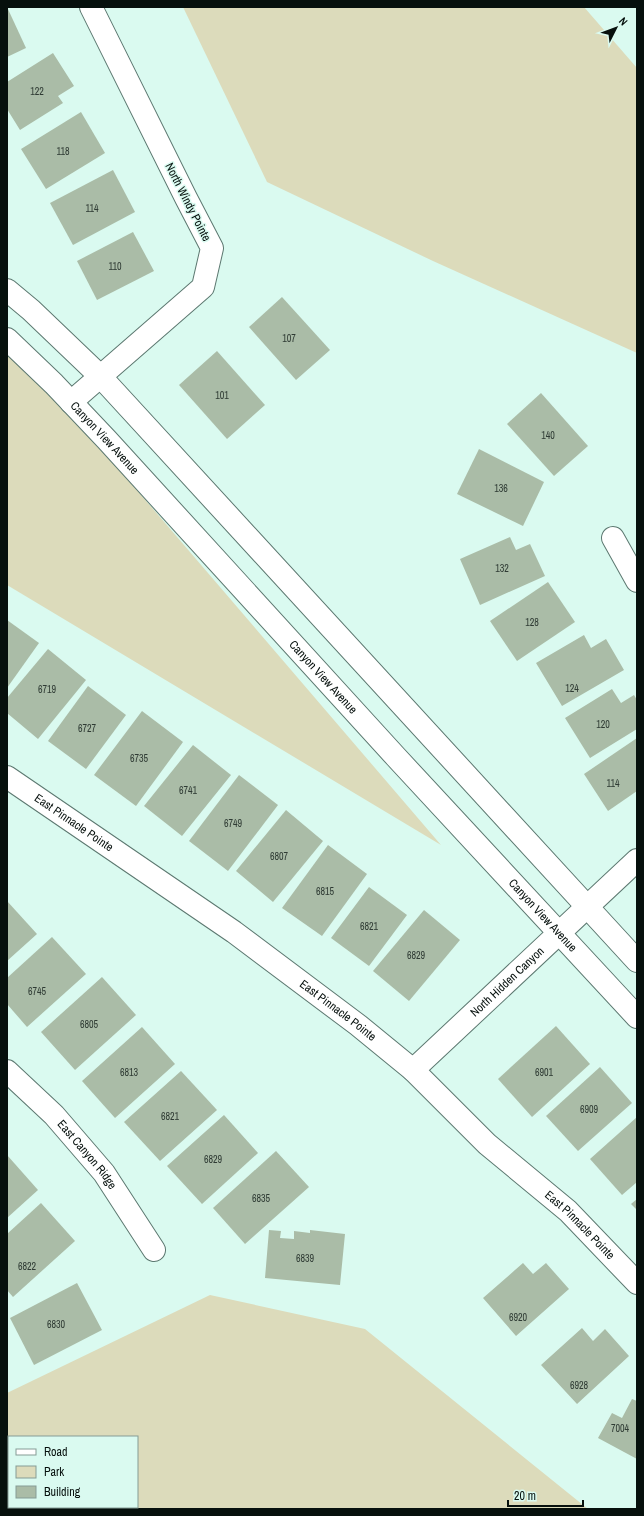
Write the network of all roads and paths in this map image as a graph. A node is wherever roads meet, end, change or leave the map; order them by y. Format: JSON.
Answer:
{"nodes":[{"id":1,"x":91,"y":7,"type":"edge"},
{"id":2,"x":7,"y":290,"type":"edge"},
{"id":3,"x":7,"y":339,"type":"edge"},
{"id":4,"x":100,"y":376,"type":"junction"},
{"id":5,"x":71,"y":402,"type":"junction"},
{"id":6,"x":613,"y":538,"type":"dead end"},
{"id":7,"x":637,"y":581,"type":"edge"},
{"id":8,"x":7,"y":777,"type":"edge"},
{"id":9,"x":637,"y":860,"type":"edge"},
{"id":10,"x":587,"y":907,"type":"junction"},
{"id":11,"x":559,"y":933,"type":"junction"},
{"id":12,"x":637,"y":961,"type":"edge"},
{"id":13,"x":637,"y":1017,"type":"edge"},
{"id":14,"x":7,"y":1070,"type":"edge"},
{"id":15,"x":413,"y":1070,"type":"junction"},
{"id":16,"x":154,"y":1250,"type":"dead end"},
{"id":17,"x":637,"y":1283,"type":"edge"}],
"edges":[{"from":1,"to":4,"type":"street","name":"North Windy Pointe"},
{"from":2,"to":4,"type":"street"},
{"from":3,"to":5,"type":"street","name":"Canyon View Avenue"},
{"from":4,"to":5,"type":"street","name":"North Windy Pointe"},
{"from":4,"to":10,"type":"street"},
{"from":5,"to":11,"type":"street","name":"Canyon View Avenue"},
{"from":6,"to":7,"type":"street"},
{"from":8,"to":15,"type":"street","name":"East Pinnacle Pointe"},
{"from":9,"to":10,"type":"street","name":"North Hidden Canyon"},
{"from":10,"to":11,"type":"street","name":"North Hidden Canyon"},
{"from":10,"to":12,"type":"street"},
{"from":11,"to":13,"type":"street","name":"Canyon View Avenue"},
{"from":11,"to":15,"type":"street","name":"North Hidden Canyon"},
{"from":14,"to":16,"type":"street","name":"East Canyon Ridge"},
{"from":15,"to":17,"type":"street","name":"East Pinnacle Pointe"}]}
